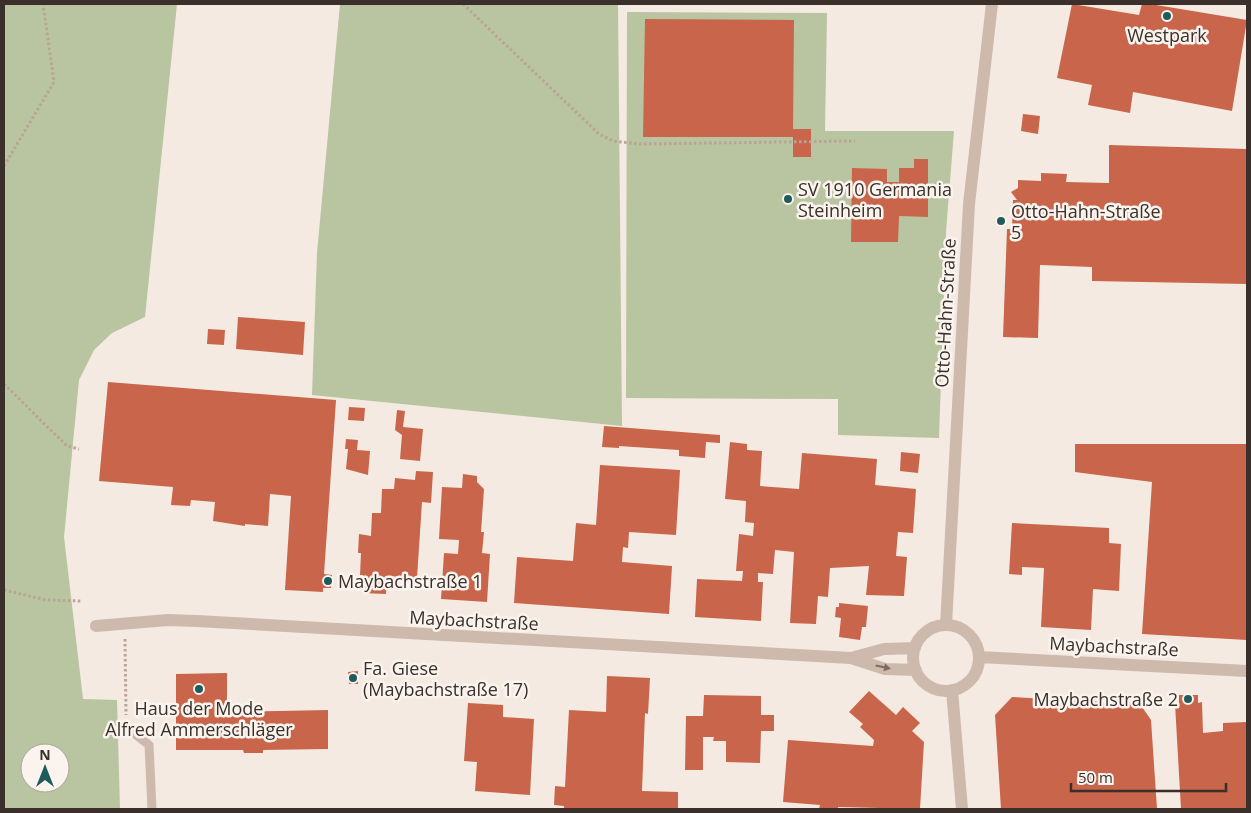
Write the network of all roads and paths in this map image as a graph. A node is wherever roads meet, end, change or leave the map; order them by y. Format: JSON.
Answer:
{"nodes":[{"id":1,"x":43,"y":4,"type":"edge"},
{"id":2,"x":463,"y":4,"type":"edge"},
{"id":3,"x":992,"y":4,"type":"edge"},
{"id":4,"x":855,"y":142,"type":"dead end"},
{"id":5,"x":4,"y":166,"type":"edge"},
{"id":6,"x":4,"y":384,"type":"edge"},
{"id":7,"x":78,"y":449,"type":"dead end"},
{"id":8,"x":4,"y":590,"type":"edge"},
{"id":9,"x":82,"y":601,"type":"dead end"},
{"id":10,"x":125,"y":623,"type":"junction"},
{"id":11,"x":946,"y":625,"type":"junction"},
{"id":12,"x":96,"y":626,"type":"dead end"},
{"id":13,"x":915,"y":648,"type":"junction"},
{"id":14,"x":979,"y":657,"type":"junction"},
{"id":15,"x":851,"y":658,"type":"junction"},
{"id":16,"x":916,"y":670,"type":"junction"},
{"id":17,"x":1247,"y":671,"type":"edge"},
{"id":18,"x":952,"y":690,"type":"junction"},
{"id":19,"x":126,"y":727,"type":"joint"},
{"id":20,"x":152,"y":809,"type":"edge"},
{"id":21,"x":962,"y":809,"type":"edge"}],
"edges":[{"from":1,"to":5,"type":"path"},
{"from":2,"to":4,"type":"path"},
{"from":3,"to":11,"type":"street","name":"Otto-Hahn-Straße"},
{"from":6,"to":7,"type":"path"},
{"from":8,"to":9,"type":"path"},
{"from":10,"to":12,"type":"street","name":"Maybachstraße"},
{"from":10,"to":15,"type":"street","name":"Maybachstraße"},
{"from":10,"to":19,"type":"path"},
{"from":11,"to":13,"type":"street"},
{"from":11,"to":14,"type":"street"},
{"from":13,"to":15,"type":"street","name":"Maybachstraße"},
{"from":13,"to":16,"type":"street"},
{"from":14,"to":17,"type":"street","name":"Maybachstraße"},
{"from":14,"to":18,"type":"street"},
{"from":15,"to":16,"type":"street","name":"Maybachstraße","one_way":true},
{"from":16,"to":18,"type":"street"},
{"from":18,"to":21,"type":"street"},
{"from":19,"to":20,"type":"lane"}]}
